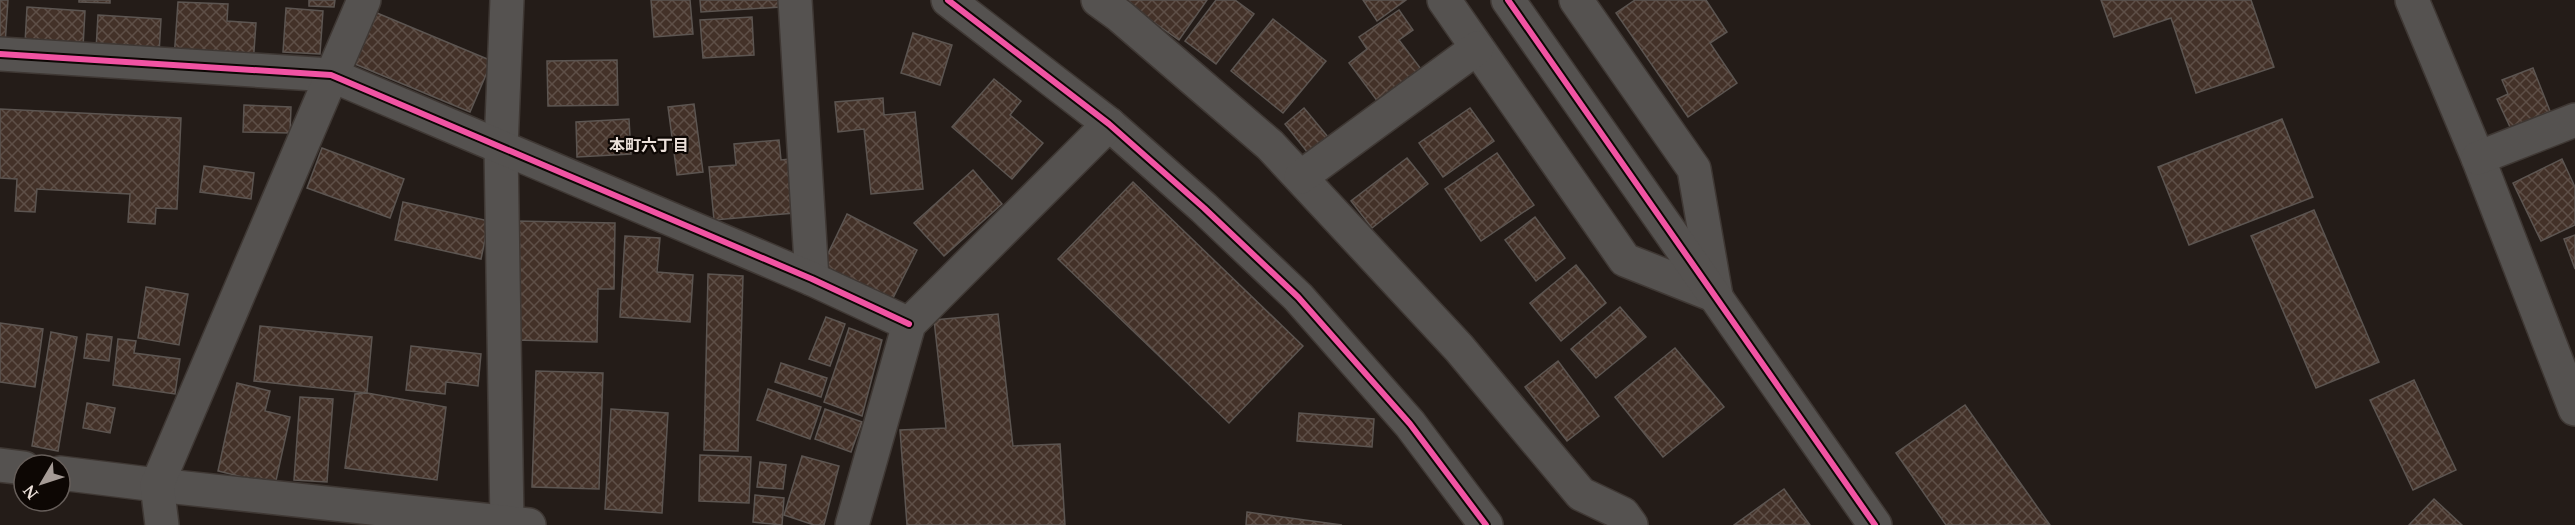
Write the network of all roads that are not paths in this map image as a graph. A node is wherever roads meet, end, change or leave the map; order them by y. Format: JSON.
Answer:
{"nodes":[{"id":1,"x":364,"y":0,"type":"edge"},
{"id":2,"x":507,"y":0,"type":"edge"},
{"id":3,"x":795,"y":0,"type":"edge"},
{"id":4,"x":948,"y":0,"type":"edge"},
{"id":5,"x":1098,"y":0,"type":"edge"},
{"id":6,"x":1444,"y":0,"type":"edge"},
{"id":7,"x":1508,"y":0,"type":"edge"},
{"id":8,"x":1576,"y":0,"type":"edge"},
{"id":9,"x":2412,"y":0,"type":"edge"},
{"id":10,"x":1477,"y":48,"type":"junction"},
{"id":11,"x":0,"y":54,"type":"edge"},
{"id":12,"x":331,"y":75,"type":"junction"},
{"id":13,"x":2575,"y":120,"type":"edge"},
{"id":14,"x":1109,"y":124,"type":"junction"},
{"id":15,"x":501,"y":147,"type":"junction"},
{"id":16,"x":2478,"y":158,"type":"junction"},
{"id":17,"x":1300,"y":177,"type":"junction"},
{"id":18,"x":812,"y":279,"type":"junction"},
{"id":19,"x":1716,"y":296,"type":"junction"},
{"id":20,"x":909,"y":324,"type":"junction"},
{"id":21,"x":2575,"y":409,"type":"edge"},
{"id":22,"x":72,"y":474,"type":"edge"},
{"id":23,"x":157,"y":485,"type":"junction"},
{"id":24,"x":518,"y":524,"type":"edge"},
{"id":25,"x":162,"y":525,"type":"edge"},
{"id":26,"x":852,"y":525,"type":"edge"},
{"id":27,"x":1486,"y":525,"type":"edge"},
{"id":28,"x":1631,"y":525,"type":"edge"},
{"id":29,"x":1875,"y":525,"type":"edge"}],
"edges":[{"from":1,"to":12,"type":"street"},
{"from":2,"to":15,"type":"street"},
{"from":3,"to":18,"type":"street"},
{"from":4,"to":14,"type":"street"},
{"from":5,"to":17,"type":"street"},
{"from":6,"to":10,"type":"street"},
{"from":7,"to":19,"type":"street"},
{"from":8,"to":19,"type":"street"},
{"from":9,"to":16,"type":"street"},
{"from":10,"to":17,"type":"street"},
{"from":10,"to":19,"type":"street"},
{"from":11,"to":12,"type":"street"},
{"from":12,"to":15,"type":"street"},
{"from":12,"to":23,"type":"street"},
{"from":13,"to":16,"type":"street"},
{"from":14,"to":20,"type":"street"},
{"from":14,"to":27,"type":"street"},
{"from":15,"to":18,"type":"street"},
{"from":15,"to":24,"type":"street"},
{"from":16,"to":21,"type":"street"},
{"from":17,"to":28,"type":"street"},
{"from":18,"to":20,"type":"street"},
{"from":19,"to":29,"type":"street"},
{"from":20,"to":26,"type":"street"},
{"from":22,"to":23,"type":"street"},
{"from":23,"to":24,"type":"street"},
{"from":23,"to":25,"type":"street"}]}
